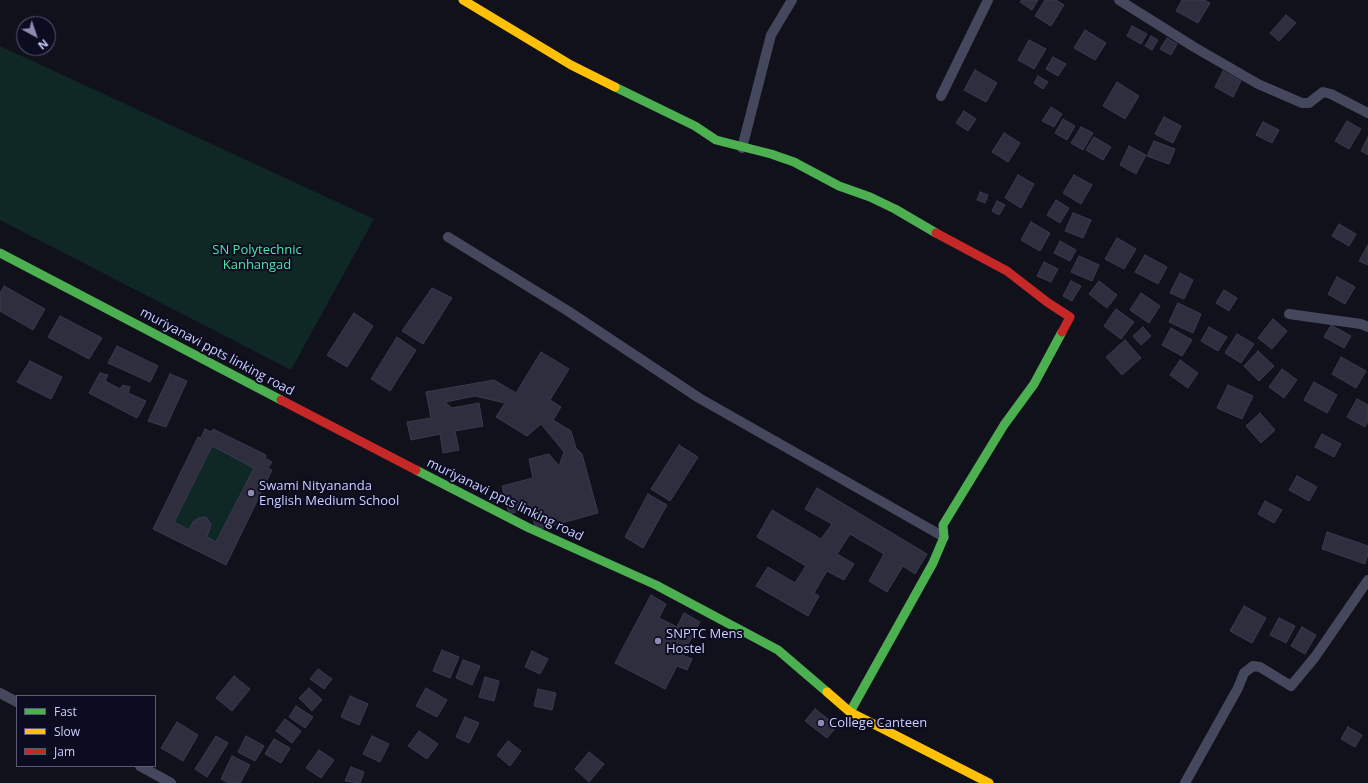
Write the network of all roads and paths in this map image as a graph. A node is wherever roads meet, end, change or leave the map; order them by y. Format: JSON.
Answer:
{"nodes":[{"id":1,"x":463,"y":0,"type":"edge"},
{"id":2,"x":792,"y":0,"type":"edge"},
{"id":3,"x":988,"y":0,"type":"edge"},
{"id":4,"x":1119,"y":0,"type":"edge"},
{"id":5,"x":941,"y":96,"type":"dead end"},
{"id":6,"x":1368,"y":113,"type":"edge"},
{"id":7,"x":742,"y":148,"type":"junction"},
{"id":8,"x":448,"y":237,"type":"dead end"},
{"id":9,"x":0,"y":253,"type":"edge"},
{"id":10,"x":1289,"y":314,"type":"dead end"},
{"id":11,"x":1368,"y":328,"type":"edge"},
{"id":12,"x":944,"y":537,"type":"junction"},
{"id":13,"x":1368,"y":580,"type":"edge"},
{"id":14,"x":0,"y":693,"type":"edge"},
{"id":15,"x":16,"y":701,"type":"edge"},
{"id":16,"x":850,"y":712,"type":"junction"},
{"id":17,"x":142,"y":767,"type":"edge"},
{"id":18,"x":171,"y":783,"type":"edge"},
{"id":19,"x":989,"y":783,"type":"edge"},
{"id":20,"x":1185,"y":783,"type":"edge"}],
"edges":[{"from":1,"to":7,"type":"street"},
{"from":2,"to":7,"type":"street"},
{"from":3,"to":5,"type":"street"},
{"from":4,"to":6,"type":"street"},
{"from":7,"to":12,"type":"street"},
{"from":8,"to":12,"type":"street"},
{"from":9,"to":16,"type":"street","name":"muriyanavi ppts linking road"},
{"from":10,"to":11,"type":"street"},
{"from":12,"to":16,"type":"street"},
{"from":13,"to":20,"type":"street"},
{"from":14,"to":15,"type":"street"},
{"from":16,"to":19,"type":"street","name":"muriyanavi ppts linking road"},
{"from":17,"to":18,"type":"street"}]}
